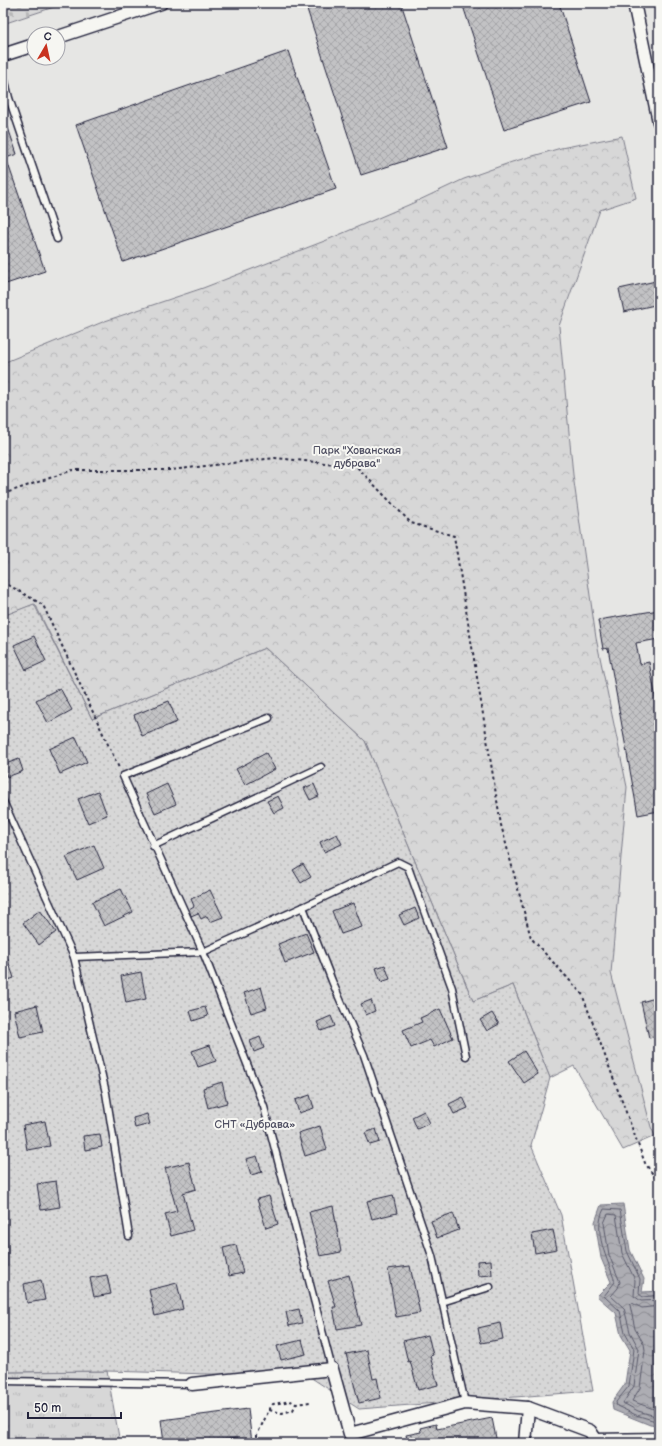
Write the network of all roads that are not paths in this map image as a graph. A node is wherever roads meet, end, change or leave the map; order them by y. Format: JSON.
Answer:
{"nodes":[{"id":1,"x":161,"y":3,"type":"edge"},
{"id":2,"x":634,"y":3,"type":"edge"},
{"id":3,"x":66,"y":34,"type":"edge"},
{"id":4,"x":26,"y":48,"type":"edge"},
{"id":5,"x":3,"y":55,"type":"edge"},
{"id":6,"x":3,"y":73,"type":"edge"},
{"id":7,"x":659,"y":122,"type":"edge"},
{"id":8,"x":57,"y":239,"type":"dead end"},
{"id":9,"x":269,"y":718,"type":"dead end"},
{"id":10,"x":321,"y":767,"type":"dead end"},
{"id":11,"x":3,"y":802,"type":"edge"},
{"id":12,"x":153,"y":846,"type":"junction"},
{"id":13,"x":303,"y":907,"type":"junction"},
{"id":14,"x":203,"y":952,"type":"junction"},
{"id":15,"x":74,"y":957,"type":"junction"},
{"id":16,"x":466,"y":1056,"type":"dead end"},
{"id":17,"x":129,"y":1236,"type":"dead end"},
{"id":18,"x":490,"y":1287,"type":"dead end"},
{"id":19,"x":442,"y":1302,"type":"junction"},
{"id":20,"x":332,"y":1369,"type":"junction"},
{"id":21,"x":3,"y":1381,"type":"edge"},
{"id":22,"x":192,"y":1384,"type":"joint"},
{"id":23,"x":466,"y":1403,"type":"junction"},
{"id":24,"x":528,"y":1408,"type":"junction"},
{"id":25,"x":659,"y":1438,"type":"edge"},
{"id":26,"x":596,"y":1442,"type":"edge"},
{"id":27,"x":525,"y":1443,"type":"edge"}],
"edges":[{"from":1,"to":3,"type":"street"},
{"from":2,"to":7,"type":"street"},
{"from":4,"to":5,"type":"street"},
{"from":6,"to":8,"type":"lane"},
{"from":9,"to":12,"type":"lane"},
{"from":10,"to":12,"type":"lane"},
{"from":11,"to":15,"type":"lane"},
{"from":12,"to":14,"type":"lane"},
{"from":13,"to":14,"type":"lane"},
{"from":13,"to":16,"type":"lane"},
{"from":13,"to":19,"type":"lane"},
{"from":14,"to":15,"type":"lane"},
{"from":14,"to":20,"type":"lane"},
{"from":15,"to":17,"type":"lane"},
{"from":18,"to":19,"type":"lane"},
{"from":19,"to":23,"type":"lane"},
{"from":20,"to":22,"type":"street"},
{"from":20,"to":23,"type":"street"},
{"from":21,"to":22,"type":"lane"},
{"from":23,"to":24,"type":"street"},
{"from":24,"to":26,"type":"street"},
{"from":24,"to":27,"type":"street"},
{"from":25,"to":26,"type":"street"}]}
